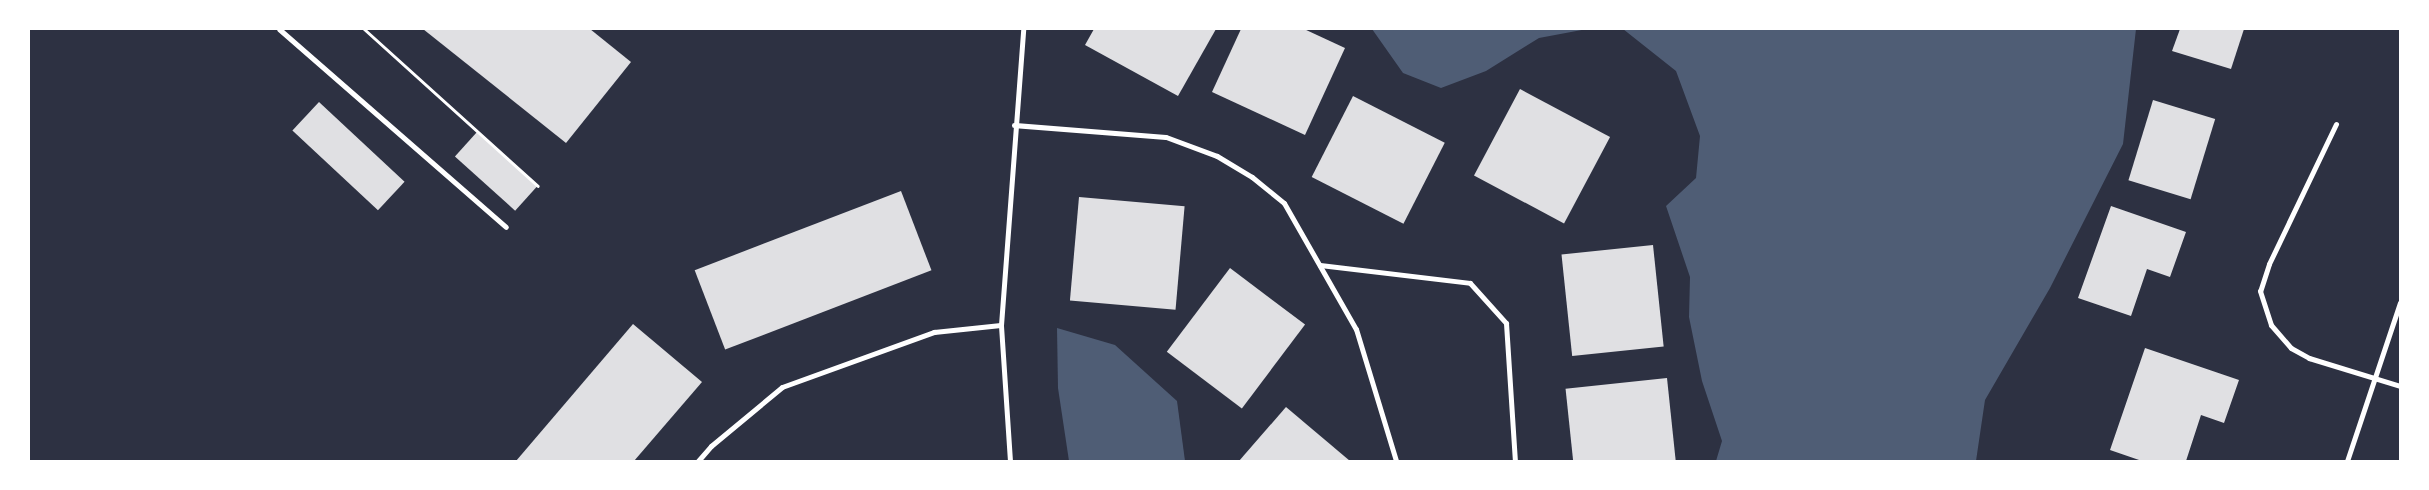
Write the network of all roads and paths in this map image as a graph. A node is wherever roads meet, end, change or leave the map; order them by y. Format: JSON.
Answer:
{"nodes":[{"id":1,"x":279,"y":29,"type":"edge"},
{"id":2,"x":364,"y":29,"type":"edge"},
{"id":3,"x":1023,"y":29,"type":"edge"},
{"id":4,"x":1014,"y":124,"type":"junction"},
{"id":5,"x":2336,"y":124,"type":"dead end"},
{"id":6,"x":538,"y":186,"type":"dead end"},
{"id":7,"x":506,"y":227,"type":"dead end"},
{"id":8,"x":1320,"y":265,"type":"dead end"},
{"id":9,"x":2400,"y":302,"type":"edge"},
{"id":10,"x":1000,"y":325,"type":"junction"},
{"id":11,"x":2373,"y":378,"type":"junction"},
{"id":12,"x":2400,"y":386,"type":"edge"},
{"id":13,"x":698,"y":461,"type":"edge"},
{"id":14,"x":1010,"y":461,"type":"edge"},
{"id":15,"x":1396,"y":461,"type":"edge"},
{"id":16,"x":1515,"y":461,"type":"edge"},
{"id":17,"x":2347,"y":461,"type":"edge"}],
"edges":[{"from":1,"to":7,"type":"street"},
{"from":2,"to":6,"type":"path"},
{"from":3,"to":4,"type":"street"},
{"from":4,"to":10,"type":"street"},
{"from":4,"to":15,"type":"street"},
{"from":5,"to":11,"type":"street"},
{"from":8,"to":16,"type":"street"},
{"from":9,"to":11,"type":"street"},
{"from":10,"to":13,"type":"street"},
{"from":10,"to":14,"type":"street"},
{"from":11,"to":12,"type":"street"},
{"from":11,"to":17,"type":"street"}]}
